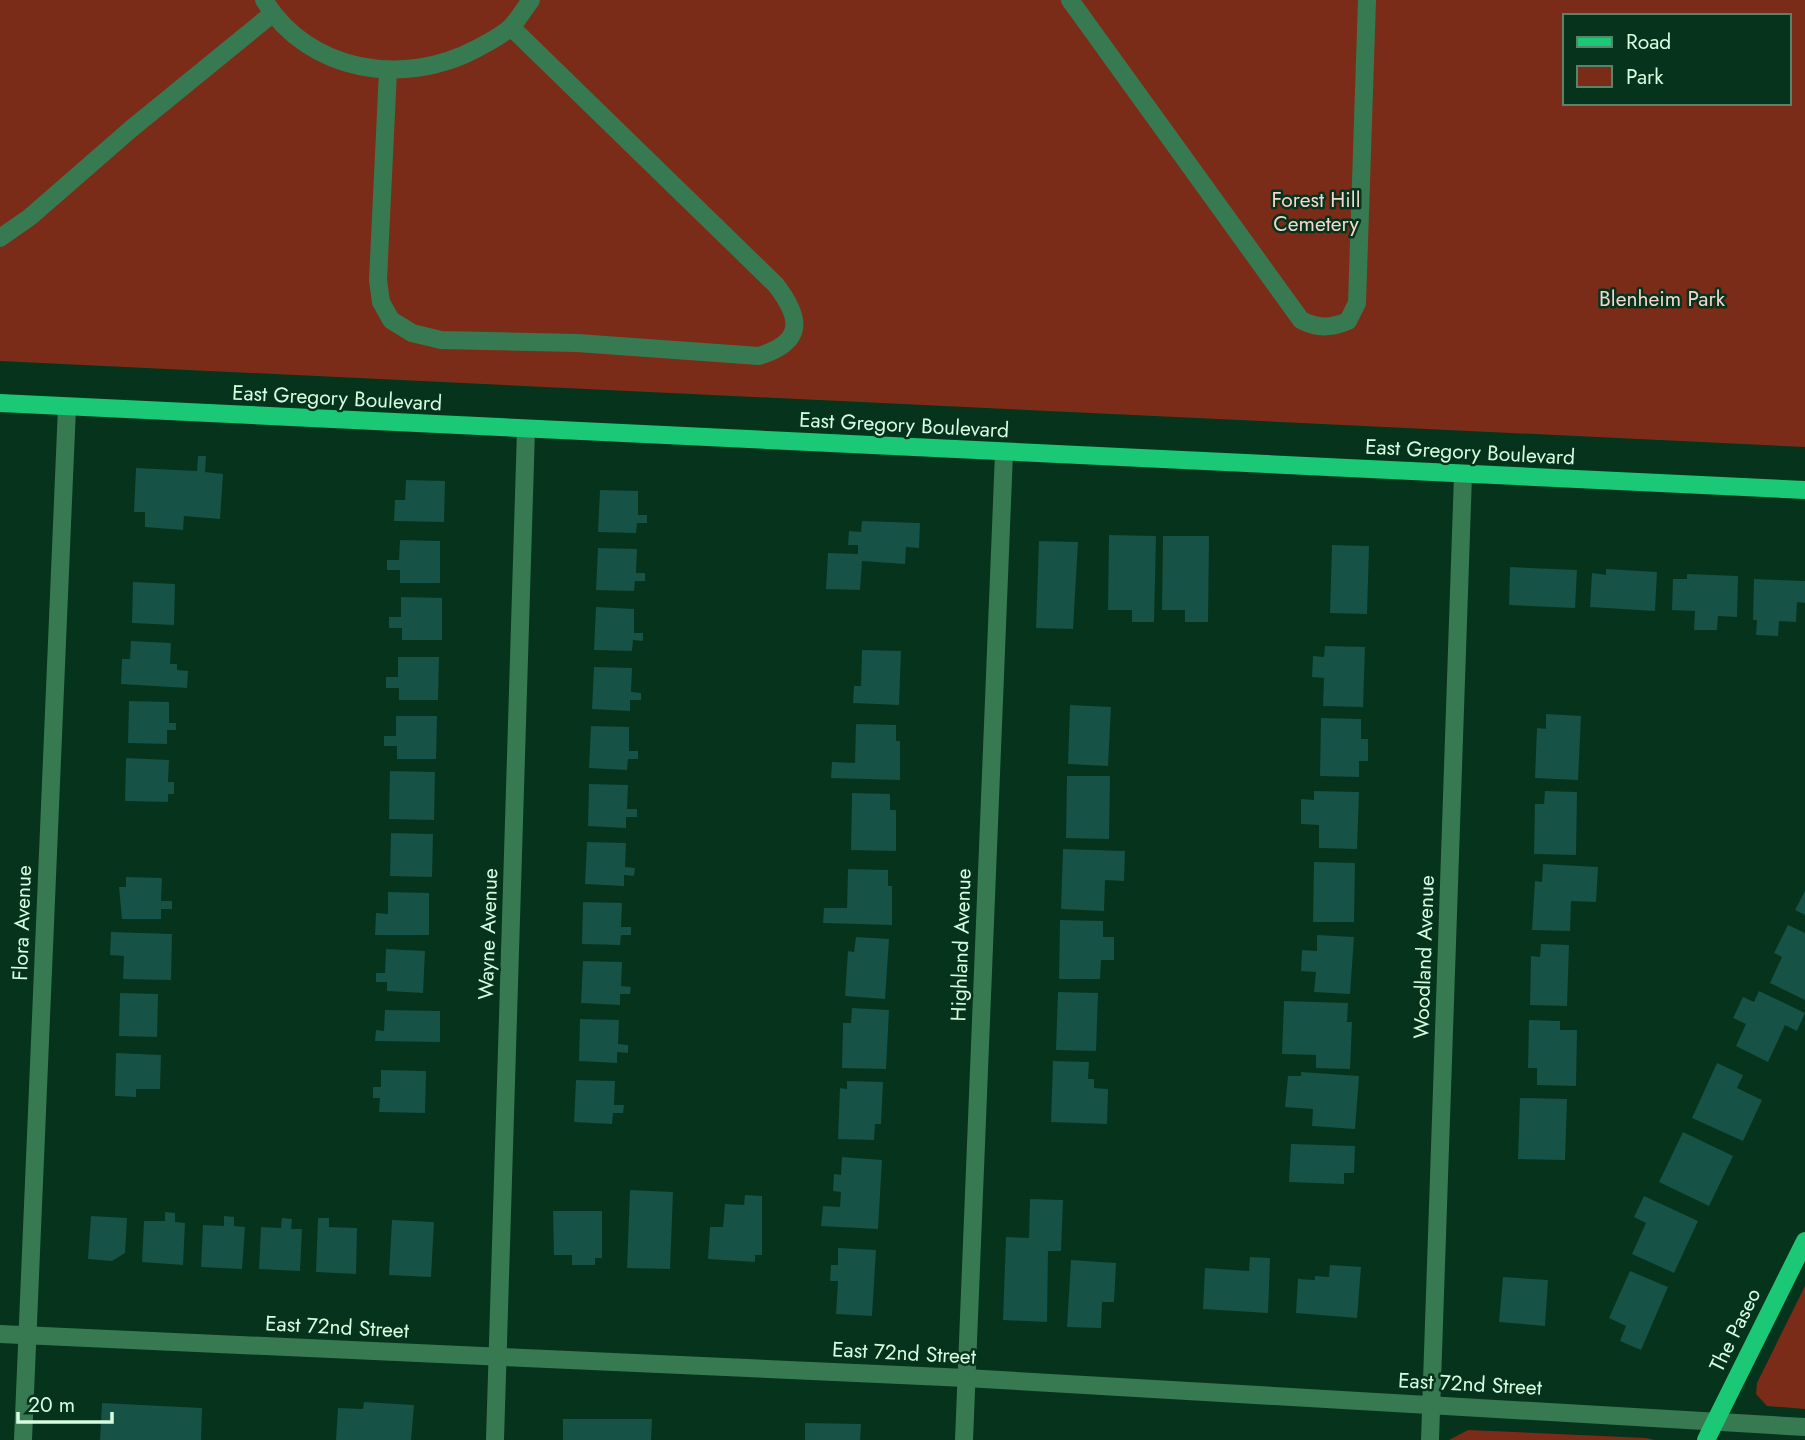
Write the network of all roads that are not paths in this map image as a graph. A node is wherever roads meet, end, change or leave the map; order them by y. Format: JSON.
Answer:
{"nodes":[{"id":1,"x":531,"y":0,"type":"edge"},
{"id":2,"x":1070,"y":0,"type":"edge"},
{"id":3,"x":1367,"y":0,"type":"edge"},
{"id":4,"x":268,"y":7,"type":"edge"},
{"id":5,"x":511,"y":27,"type":"junction"},
{"id":6,"x":388,"y":71,"type":"junction"},
{"id":7,"x":0,"y":238,"type":"edge"},
{"id":8,"x":0,"y":403,"type":"edge"},
{"id":9,"x":66,"y":407,"type":"junction"},
{"id":10,"x":526,"y":430,"type":"junction"},
{"id":11,"x":1004,"y":453,"type":"junction"},
{"id":12,"x":1464,"y":475,"type":"junction"},
{"id":13,"x":1805,"y":490,"type":"edge"},
{"id":14,"x":1805,"y":1241,"type":"edge"},
{"id":15,"x":0,"y":1334,"type":"edge"},
{"id":16,"x":28,"y":1336,"type":"junction"},
{"id":17,"x":498,"y":1357,"type":"junction"},
{"id":18,"x":966,"y":1378,"type":"junction"},
{"id":19,"x":1431,"y":1405,"type":"junction"},
{"id":20,"x":1715,"y":1421,"type":"junction"},
{"id":21,"x":1805,"y":1427,"type":"edge"},
{"id":22,"x":23,"y":1440,"type":"edge"},
{"id":23,"x":495,"y":1440,"type":"edge"},
{"id":24,"x":964,"y":1440,"type":"edge"},
{"id":25,"x":1430,"y":1440,"type":"edge"},
{"id":26,"x":1706,"y":1440,"type":"edge"}],
"edges":[{"from":1,"to":5,"type":"street"},
{"from":2,"to":3,"type":"street"},
{"from":4,"to":6,"type":"street"},
{"from":4,"to":7,"type":"street"},
{"from":5,"to":6,"type":"street"},
{"from":5,"to":6,"type":"street"},
{"from":8,"to":9,"type":"main road","name":"East Gregory Boulevard"},
{"from":9,"to":10,"type":"main road","name":"East Gregory Boulevard"},
{"from":9,"to":16,"type":"street","name":"Flora Avenue"},
{"from":10,"to":11,"type":"main road","name":"East Gregory Boulevard"},
{"from":10,"to":17,"type":"street","name":"Wayne Avenue"},
{"from":11,"to":12,"type":"main road","name":"East Gregory Boulevard"},
{"from":11,"to":18,"type":"street","name":"Highland Avenue"},
{"from":12,"to":13,"type":"main road","name":"East Gregory Boulevard"},
{"from":12,"to":19,"type":"street","name":"Woodland Avenue"},
{"from":14,"to":20,"type":"main road","name":"The Paseo"},
{"from":15,"to":16,"type":"street","name":"East 72nd Street"},
{"from":16,"to":17,"type":"street","name":"East 72nd Street"},
{"from":16,"to":22,"type":"street","name":"Flora Avenue"},
{"from":17,"to":18,"type":"street","name":"East 72nd Street"},
{"from":17,"to":23,"type":"street","name":"Wayne Avenue"},
{"from":18,"to":19,"type":"street","name":"East 72nd Street"},
{"from":18,"to":24,"type":"street","name":"Highland Avenue"},
{"from":19,"to":20,"type":"street","name":"East 72nd Street"},
{"from":19,"to":25,"type":"street","name":"Woodland Avenue"},
{"from":20,"to":21,"type":"street","name":"East 72nd Street"},
{"from":20,"to":26,"type":"main road","name":"The Paseo"}]}
